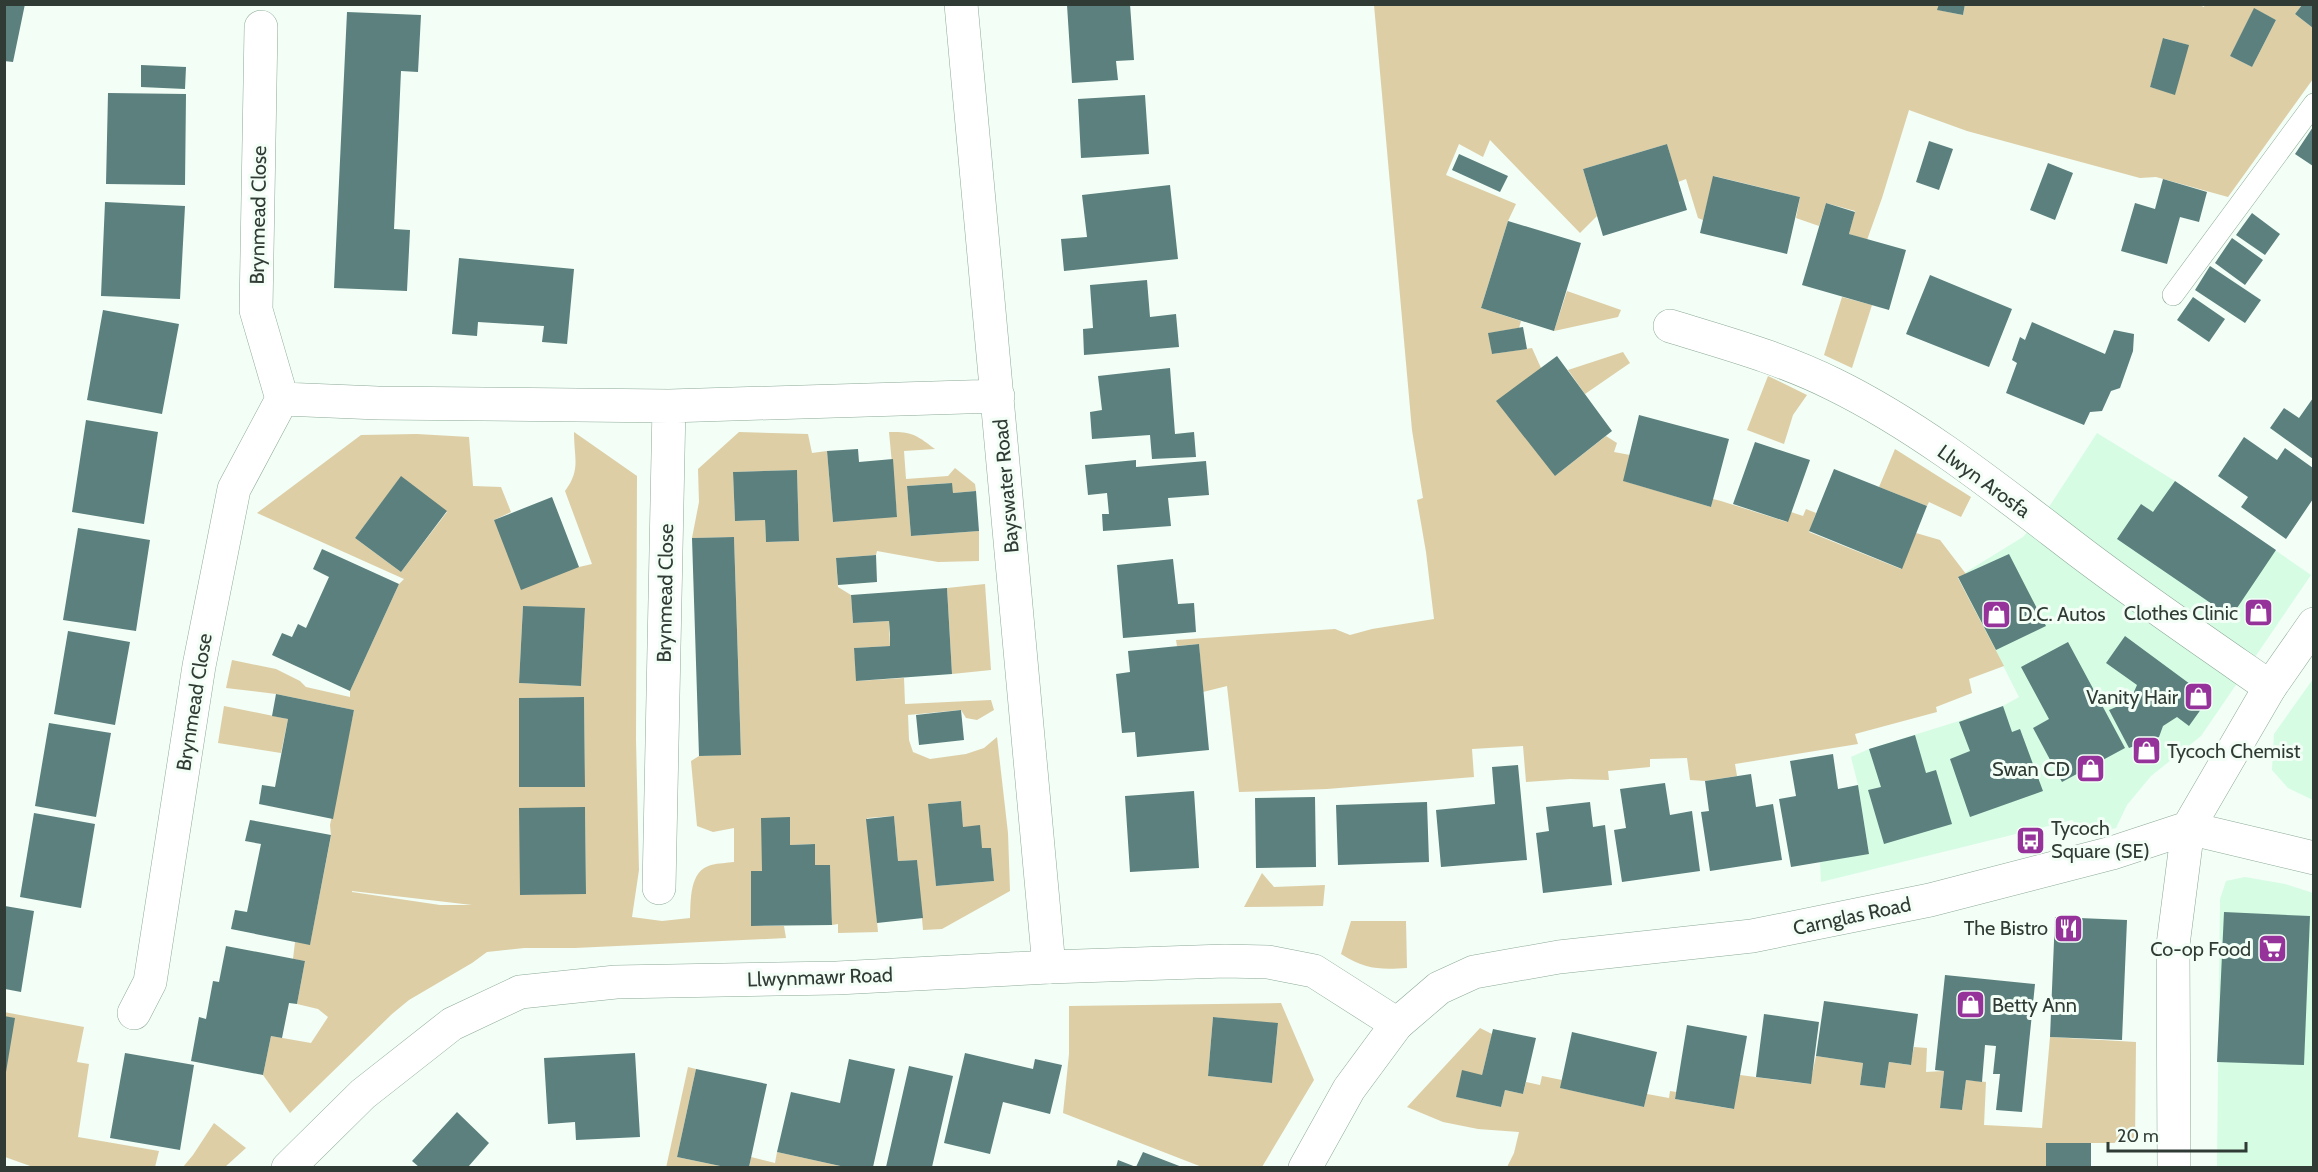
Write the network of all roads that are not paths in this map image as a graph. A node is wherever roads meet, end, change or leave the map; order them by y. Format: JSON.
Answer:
{"nodes":[{"id":1,"x":961,"y":4,"type":"edge"},
{"id":2,"x":261,"y":27,"type":"dead end"},
{"id":3,"x":2313,"y":104,"type":"edge"},
{"id":4,"x":2173,"y":295,"type":"dead end"},
{"id":5,"x":1670,"y":326,"type":"dead end"},
{"id":6,"x":998,"y":396,"type":"junction"},
{"id":7,"x":282,"y":399,"type":"junction"},
{"id":8,"x":669,"y":406,"type":"junction"},
{"id":9,"x":2313,"y":624,"type":"edge"},
{"id":10,"x":2270,"y":687,"type":"junction"},
{"id":11,"x":2188,"y":828,"type":"junction"},
{"id":12,"x":2313,"y":858,"type":"edge"},
{"id":13,"x":659,"y":888,"type":"dead end"},
{"id":14,"x":1049,"y":967,"type":"junction"},
{"id":15,"x":134,"y":1013,"type":"dead end"},
{"id":16,"x":1397,"y":1024,"type":"junction"},
{"id":17,"x":288,"y":1167,"type":"edge"},
{"id":18,"x":1305,"y":1167,"type":"edge"},
{"id":19,"x":2174,"y":1167,"type":"edge"}],
"edges":[{"from":1,"to":6,"type":"street","name":"Bayswater Road"},
{"from":2,"to":7,"type":"street","name":"Brynmead Close"},
{"from":3,"to":4,"type":"lane"},
{"from":5,"to":10,"type":"street","name":"Llwyn Arosfa"},
{"from":6,"to":8,"type":"street"},
{"from":6,"to":14,"type":"street","name":"Bayswater Road"},
{"from":7,"to":8,"type":"street"},
{"from":7,"to":15,"type":"street","name":"Brynmead Close"},
{"from":8,"to":13,"type":"street","name":"Brynmead Close"},
{"from":9,"to":10,"type":"street"},
{"from":10,"to":11,"type":"street"},
{"from":11,"to":12,"type":"street"},
{"from":11,"to":16,"type":"street","name":"Carnglas Road"},
{"from":11,"to":19,"type":"street"},
{"from":14,"to":16,"type":"street","name":"Llwynmawr Road"},
{"from":14,"to":17,"type":"street","name":"Llwynmawr Road"},
{"from":16,"to":18,"type":"street","name":"Carnglas Road"}]}
